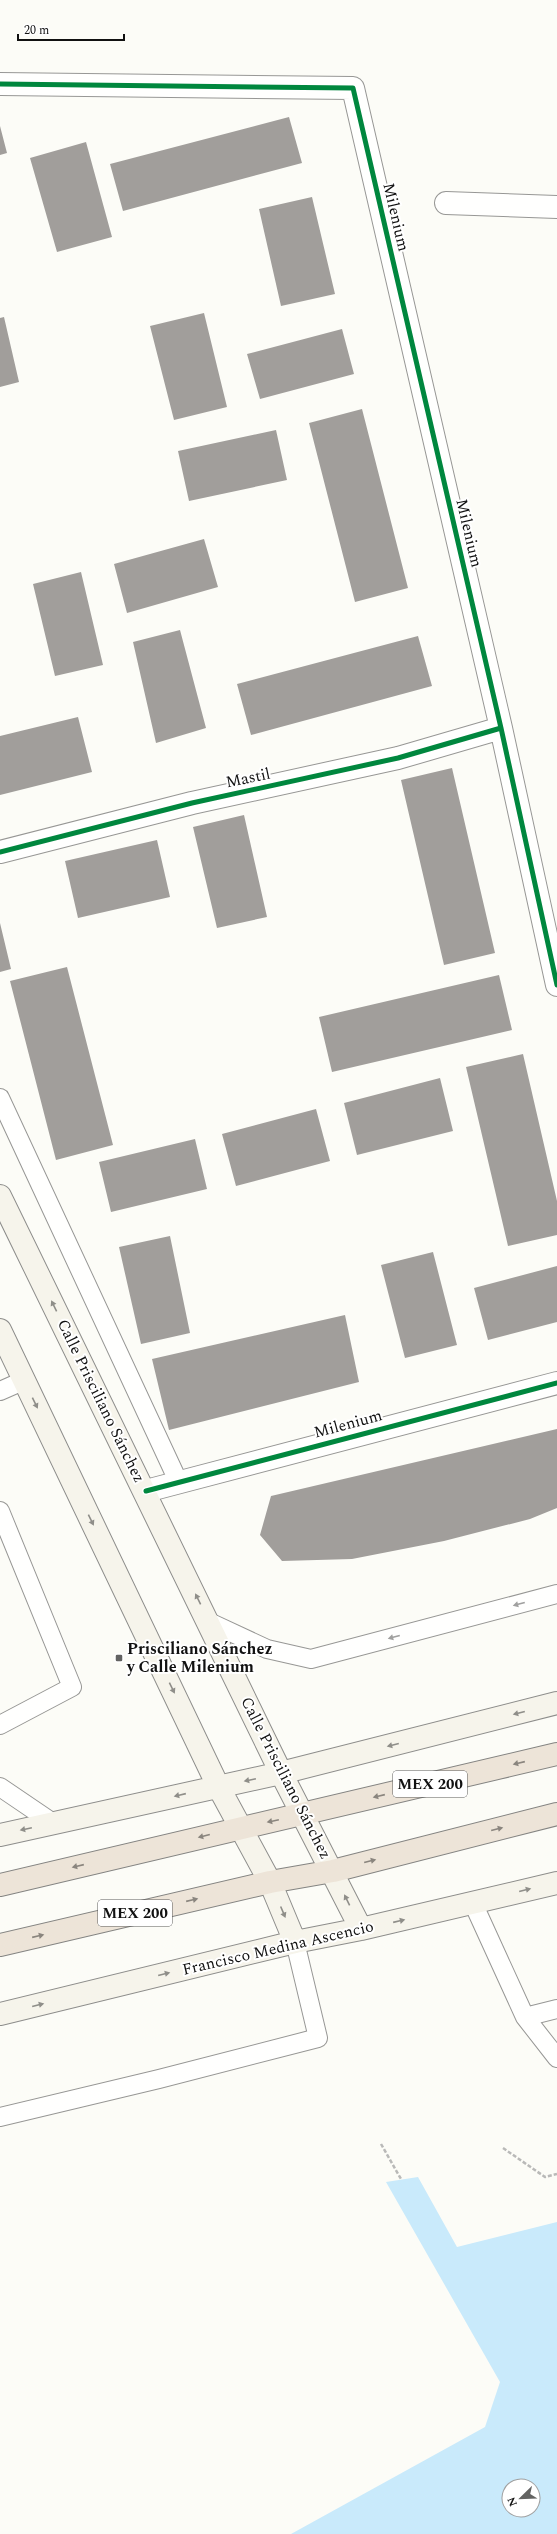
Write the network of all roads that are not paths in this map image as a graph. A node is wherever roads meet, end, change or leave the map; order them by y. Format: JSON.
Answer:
{"nodes":[{"id":1,"x":0,"y":84,"type":"edge"},
{"id":2,"x":446,"y":203,"type":"dead end"},
{"id":3,"x":557,"y":207,"type":"edge"},
{"id":4,"x":501,"y":728,"type":"junction"},
{"id":5,"x":0,"y":852,"type":"edge"},
{"id":6,"x":557,"y":985,"type":"edge"},
{"id":7,"x":0,"y":1098,"type":"edge"},
{"id":8,"x":0,"y":1196,"type":"edge"},
{"id":9,"x":0,"y":1330,"type":"edge"},
{"id":10,"x":24,"y":1380,"type":"junction"},
{"id":11,"x":557,"y":1383,"type":"edge"},
{"id":12,"x":0,"y":1391,"type":"edge"},
{"id":13,"x":179,"y":1483,"type":"junction"},
{"id":14,"x":146,"y":1491,"type":"junction"},
{"id":15,"x":0,"y":1511,"type":"edge"},
{"id":16,"x":557,"y":1594,"type":"edge"},
{"id":17,"x":209,"y":1622,"type":"junction"},
{"id":18,"x":557,"y":1703,"type":"edge"},
{"id":19,"x":0,"y":1725,"type":"edge"},
{"id":20,"x":557,"y":1754,"type":"edge"},
{"id":21,"x":281,"y":1773,"type":"junction"},
{"id":22,"x":218,"y":1786,"type":"junction"},
{"id":23,"x":0,"y":1787,"type":"edge"},
{"id":24,"x":304,"y":1814,"type":"junction"},
{"id":25,"x":557,"y":1814,"type":"edge"},
{"id":26,"x":53,"y":1823,"type":"junction"},
{"id":27,"x":242,"y":1827,"type":"junction"},
{"id":28,"x":0,"y":1835,"type":"edge"},
{"id":29,"x":333,"y":1871,"type":"junction"},
{"id":30,"x":270,"y":1882,"type":"junction"},
{"id":31,"x":557,"y":1883,"type":"edge"},
{"id":32,"x":0,"y":1885,"type":"edge"},
{"id":33,"x":473,"y":1903,"type":"junction"},
{"id":34,"x":361,"y":1929,"type":"junction"},
{"id":35,"x":295,"y":1942,"type":"junction"},
{"id":36,"x":0,"y":1944,"type":"edge"},
{"id":37,"x":557,"y":2009,"type":"edge"},
{"id":38,"x":0,"y":2014,"type":"edge"},
{"id":39,"x":525,"y":2017,"type":"junction"},
{"id":40,"x":557,"y":2058,"type":"edge"},
{"id":41,"x":0,"y":2117,"type":"edge"}],
"edges":[{"from":1,"to":4,"type":"street","name":"Milenium"},
{"from":2,"to":3,"type":"street"},
{"from":4,"to":5,"type":"street","name":"Mastil"},
{"from":4,"to":6,"type":"street","name":"Milenium"},
{"from":7,"to":13,"type":"lane"},
{"from":14,"to":8,"type":"main road","name":"Calle Prisciliano Sánchez","one_way":true},
{"from":9,"to":10,"type":"main road"},
{"from":10,"to":12,"type":"lane"},
{"from":10,"to":22,"type":"main road","one_way":true},
{"from":11,"to":13,"type":"street","name":"Milenium"},
{"from":13,"to":14,"type":"street","name":"Milenium"},
{"from":17,"to":14,"type":"main road","name":"Calle Prisciliano Sánchez","one_way":true},
{"from":15,"to":19,"type":"lane"},
{"from":16,"to":17,"type":"lane","one_way":true},
{"from":17,"to":21,"type":"main road","name":"Calle Prisciliano Sánchez"},
{"from":18,"to":21,"type":"main road","one_way":true},
{"from":20,"to":24,"type":"highway","number":"MEX 200","one_way":true},
{"from":21,"to":22,"type":"main road","one_way":true},
{"from":21,"to":24,"type":"main road","name":"Calle Prisciliano Sánchez"},
{"from":22,"to":26,"type":"main road","one_way":true},
{"from":22,"to":27,"type":"main road"},
{"from":23,"to":26,"type":"lane"},
{"from":24,"to":27,"type":"highway","number":"MEX 200","one_way":true},
{"from":24,"to":29,"type":"main road","name":"Calle Prisciliano Sánchez"},
{"from":29,"to":25,"type":"highway","number":"MEX 200","one_way":true},
{"from":26,"to":28,"type":"main road","one_way":true},
{"from":27,"to":30,"type":"main road"},
{"from":27,"to":32,"type":"highway","number":"MEX 200","one_way":true},
{"from":29,"to":30,"type":"highway","number":"MEX 200"},
{"from":34,"to":29,"type":"main road","name":"Calle Prisciliano Sánchez","one_way":true},
{"from":30,"to":35,"type":"main road","one_way":true},
{"from":36,"to":30,"type":"highway","number":"MEX 200","one_way":true},
{"from":33,"to":31,"type":"main road","name":"Francisco Medina Ascencio","one_way":true},
{"from":34,"to":33,"type":"main road","name":"Francisco Medina Ascencio","one_way":true},
{"from":33,"to":39,"type":"lane"},
{"from":34,"to":35,"type":"main road","name":"Francisco Medina Ascencio"},
{"from":38,"to":35,"type":"main road","name":"Francisco Medina Ascencio","one_way":true},
{"from":35,"to":41,"type":"lane"},
{"from":37,"to":39,"type":"lane"},
{"from":39,"to":40,"type":"lane"}]}
